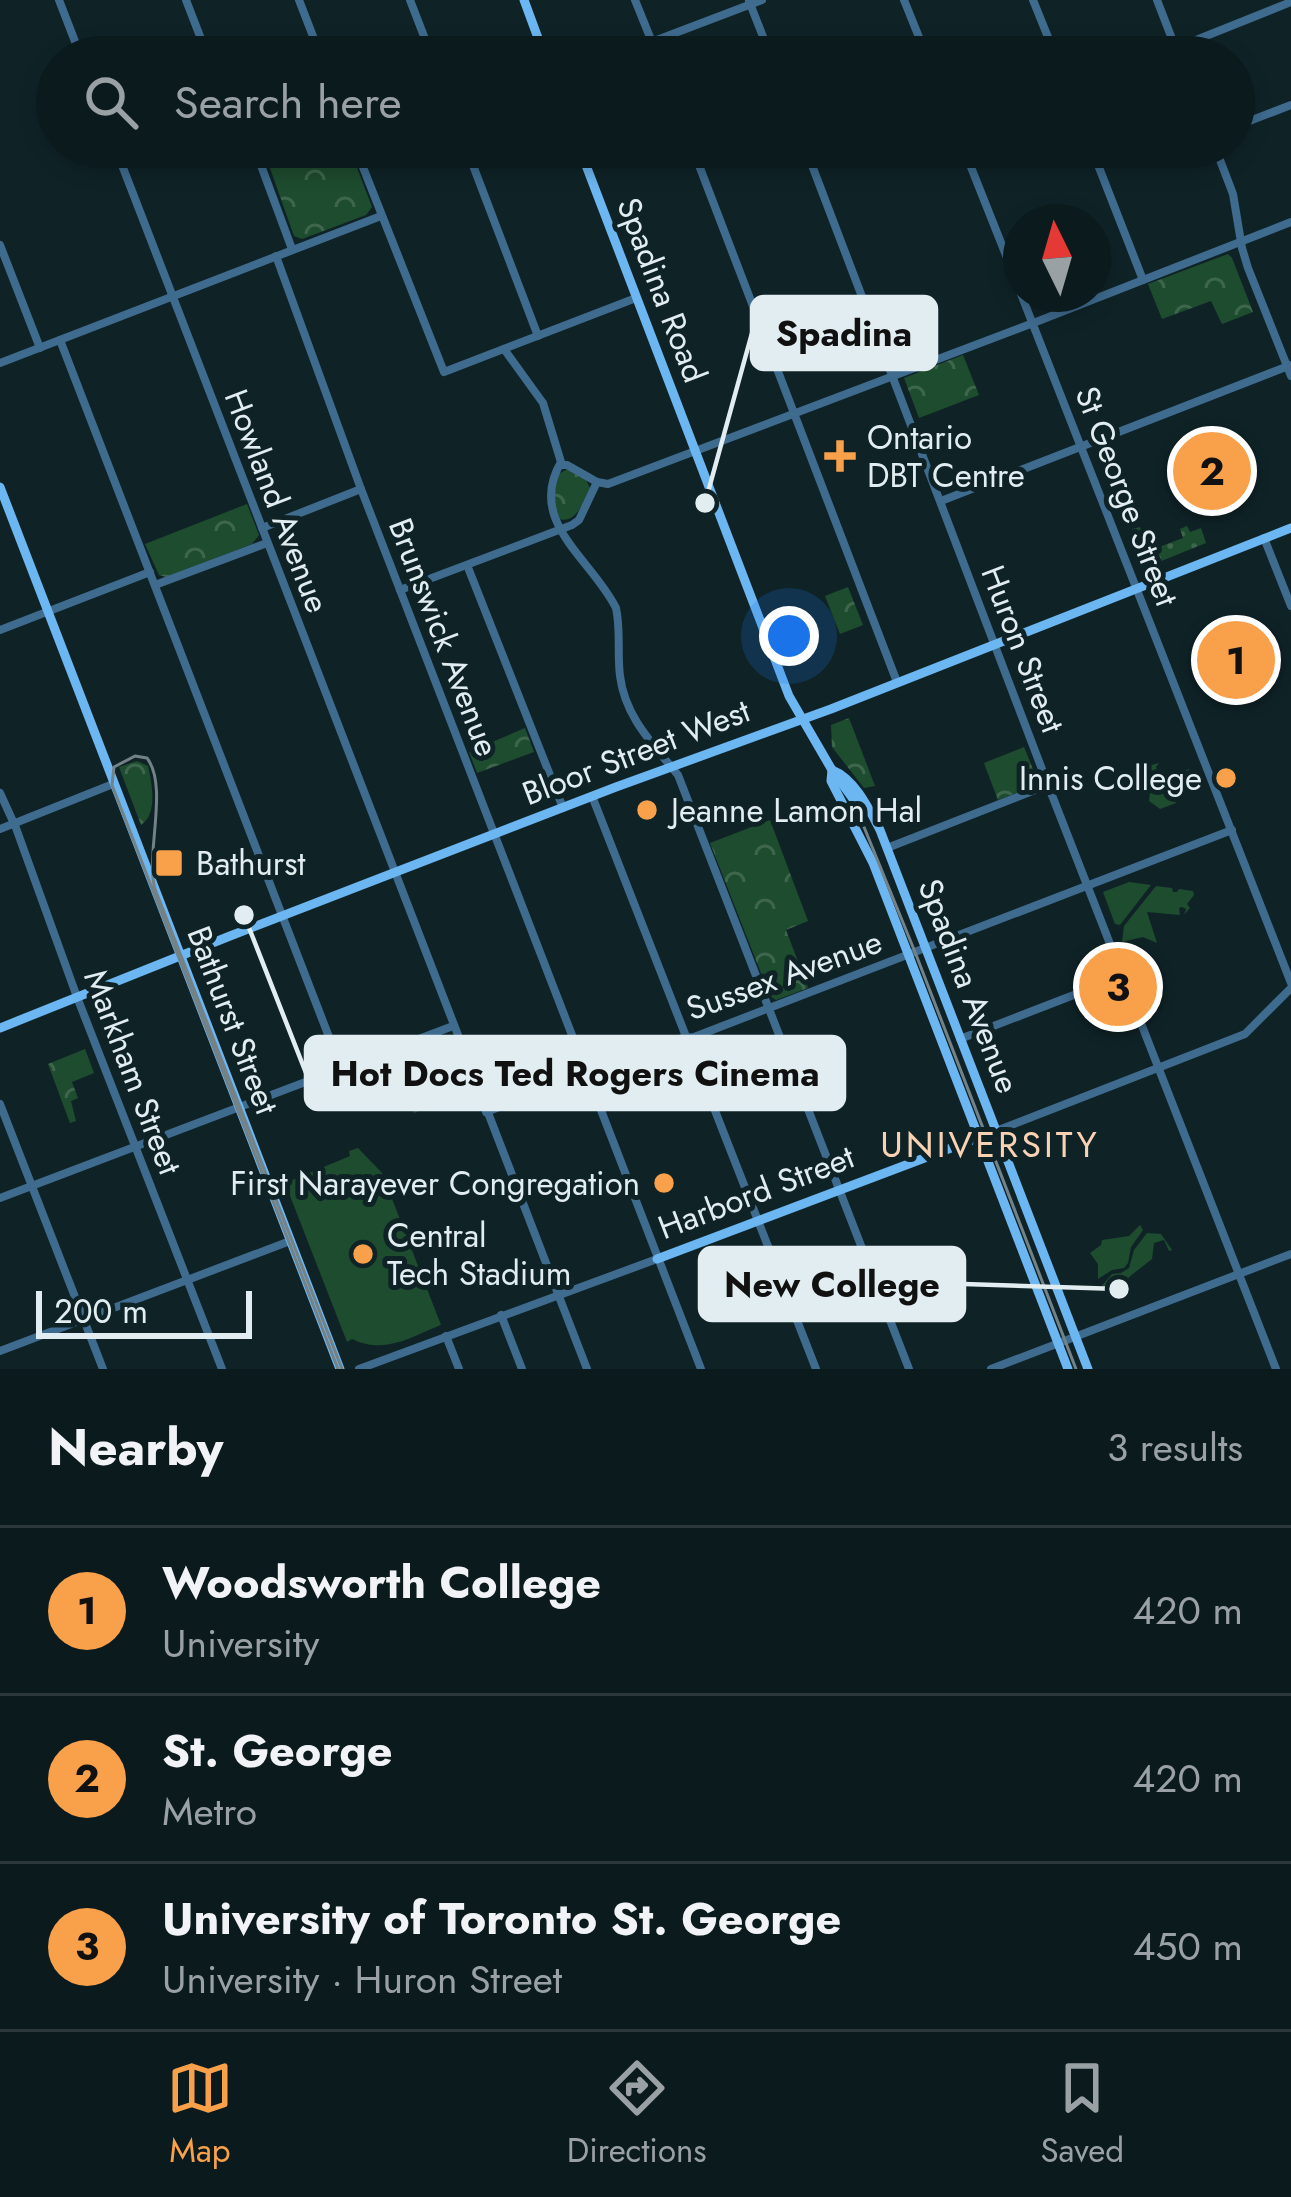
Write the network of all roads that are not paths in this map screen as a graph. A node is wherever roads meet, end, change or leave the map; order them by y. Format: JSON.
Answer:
{"nodes":[{"id":1,"x":59,"y":0,"type":"edge"},
{"id":2,"x":186,"y":0,"type":"edge"},
{"id":3,"x":299,"y":0,"type":"edge"},
{"id":4,"x":410,"y":0,"type":"edge"},
{"id":5,"x":524,"y":0,"type":"edge"},
{"id":6,"x":635,"y":0,"type":"edge"},
{"id":7,"x":762,"y":0,"type":"edge"},
{"id":8,"x":904,"y":0,"type":"edge"},
{"id":9,"x":1034,"y":0,"type":"edge"},
{"id":10,"x":1157,"y":0,"type":"edge"},
{"id":11,"x":750,"y":2,"type":"edge"},
{"id":12,"x":1291,"y":2,"type":"edge"},
{"id":13,"x":73,"y":36,"type":"edge"},
{"id":14,"x":200,"y":36,"type":"edge"},
{"id":15,"x":313,"y":36,"type":"edge"},
{"id":16,"x":424,"y":36,"type":"edge"},
{"id":17,"x":537,"y":36,"type":"edge"},
{"id":18,"x":650,"y":36,"type":"edge"},
{"id":19,"x":667,"y":36,"type":"edge"},
{"id":20,"x":763,"y":36,"type":"edge"},
{"id":21,"x":919,"y":36,"type":"edge"},
{"id":22,"x":1048,"y":36,"type":"edge"},
{"id":23,"x":1171,"y":36,"type":"edge"},
{"id":24,"x":1213,"y":36,"type":"edge"},
{"id":25,"x":1291,"y":105,"type":"edge"},
{"id":26,"x":1255,"y":119,"type":"edge"},
{"id":27,"x":124,"y":168,"type":"edge"},
{"id":28,"x":263,"y":168,"type":"edge"},
{"id":29,"x":363,"y":168,"type":"edge"},
{"id":30,"x":474,"y":168,"type":"edge"},
{"id":31,"x":588,"y":168,"type":"edge"},
{"id":32,"x":700,"y":168,"type":"edge"},
{"id":33,"x":814,"y":168,"type":"edge"},
{"id":34,"x":972,"y":168,"type":"edge"},
{"id":35,"x":1099,"y":168,"type":"edge"},
{"id":36,"x":1223,"y":168,"type":"edge"},
{"id":37,"x":381,"y":216,"type":"junction"},
{"id":38,"x":1291,"y":222,"type":"edge"},
{"id":39,"x":1241,"y":241,"type":"junction"},
{"id":40,"x":0,"y":245,"type":"edge"},
{"id":41,"x":1003,"y":247,"type":"edge"},
{"id":42,"x":292,"y":249,"type":"junction"},
{"id":43,"x":276,"y":256,"type":"junction"},
{"id":44,"x":1143,"y":280,"type":"junction"},
{"id":45,"x":172,"y":296,"type":"junction"},
{"id":46,"x":636,"y":298,"type":"junction"},
{"id":47,"x":1029,"y":312,"type":"edge"},
{"id":48,"x":1033,"y":323,"type":"junction"},
{"id":49,"x":538,"y":336,"type":"junction"},
{"id":50,"x":60,"y":340,"type":"junction"},
{"id":51,"x":40,"y":348,"type":"junction"},
{"id":52,"x":504,"y":349,"type":"junction"},
{"id":53,"x":0,"y":364,"type":"edge"},
{"id":54,"x":1290,"y":369,"type":"edge"},
{"id":55,"x":892,"y":376,"type":"junction"},
{"id":56,"x":794,"y":415,"type":"junction"},
{"id":57,"x":1082,"y":446,"type":"junction"},
{"id":58,"x":695,"y":451,"type":"junction"},
{"id":59,"x":560,"y":465,"type":"junction"},
{"id":60,"x":597,"y":482,"type":"junction"},
{"id":61,"x":0,"y":488,"type":"edge"},
{"id":62,"x":361,"y":489,"type":"junction"},
{"id":63,"x":941,"y":501,"type":"junction"},
{"id":64,"x":262,"y":527,"type":"junction"},
{"id":65,"x":1291,"y":528,"type":"edge"},
{"id":66,"x":560,"y":530,"type":"junction"},
{"id":67,"x":1264,"y":538,"type":"junction"},
{"id":68,"x":268,"y":543,"type":"junction"},
{"id":69,"x":467,"y":565,"type":"junction"},
{"id":70,"x":150,"y":572,"type":"junction"},
{"id":71,"x":155,"y":585,"type":"junction"},
{"id":72,"x":1137,"y":587,"type":"junction"},
{"id":73,"x":400,"y":590,"type":"junction"},
{"id":74,"x":1291,"y":606,"type":"edge"},
{"id":75,"x":47,"y":611,"type":"junction"},
{"id":76,"x":0,"y":630,"type":"edge"},
{"id":77,"x":995,"y":643,"type":"junction"},
{"id":78,"x":897,"y":682,"type":"junction"},
{"id":79,"x":801,"y":719,"type":"junction"},
{"id":80,"x":672,"y":767,"type":"junction"},
{"id":81,"x":832,"y":770,"type":"junction"},
{"id":82,"x":113,"y":784,"type":"junction"},
{"id":83,"x":1048,"y":785,"type":"junction"},
{"id":84,"x":0,"y":793,"type":"edge"},
{"id":85,"x":592,"y":796,"type":"junction"},
{"id":86,"x":563,"y":808,"type":"junction"},
{"id":87,"x":858,"y":808,"type":"junction"},
{"id":88,"x":14,"y":824,"type":"junction"},
{"id":89,"x":0,"y":830,"type":"edge"},
{"id":90,"x":1232,"y":830,"type":"junction"},
{"id":91,"x":494,"y":834,"type":"junction"},
{"id":92,"x":887,"y":848,"type":"junction"},
{"id":93,"x":394,"y":873,"type":"junction"},
{"id":94,"x":1088,"y":885,"type":"junction"},
{"id":95,"x":282,"y":916,"type":"junction"},
{"id":96,"x":926,"y":948,"type":"junction"},
{"id":97,"x":908,"y":954,"type":"junction"},
{"id":98,"x":180,"y":958,"type":"junction"},
{"id":99,"x":1123,"y":976,"type":"junction"},
{"id":100,"x":1291,"y":986,"type":"edge"},
{"id":101,"x":77,"y":997,"type":"junction"},
{"id":102,"x":769,"y":1008,"type":"junction"},
{"id":103,"x":453,"y":1026,"type":"junction"},
{"id":104,"x":0,"y":1028,"type":"edge"},
{"id":105,"x":688,"y":1038,"type":"junction"},
{"id":106,"x":960,"y":1039,"type":"junction"},
{"id":107,"x":341,"y":1068,"type":"junction"},
{"id":108,"x":1160,"y":1068,"type":"junction"},
{"id":109,"x":588,"y":1073,"type":"junction"},
{"id":110,"x":0,"y":1104,"type":"edge"},
{"id":111,"x":238,"y":1107,"type":"junction"},
{"id":112,"x":486,"y":1112,"type":"junction"},
{"id":113,"x":996,"y":1130,"type":"junction"},
{"id":114,"x":978,"y":1137,"type":"junction"},
{"id":115,"x":136,"y":1146,"type":"junction"},
{"id":116,"x":32,"y":1186,"type":"junction"},
{"id":117,"x":839,"y":1190,"type":"junction"},
{"id":118,"x":0,"y":1198,"type":"edge"},
{"id":119,"x":759,"y":1221,"type":"junction"},
{"id":120,"x":290,"y":1241,"type":"junction"},
{"id":121,"x":1291,"y":1254,"type":"edge"},
{"id":122,"x":657,"y":1259,"type":"junction"},
{"id":123,"x":1245,"y":1272,"type":"junction"},
{"id":124,"x":188,"y":1280,"type":"junction"},
{"id":125,"x":557,"y":1294,"type":"junction"},
{"id":126,"x":501,"y":1315,"type":"junction"},
{"id":127,"x":84,"y":1319,"type":"junction"},
{"id":128,"x":446,"y":1336,"type":"junction"},
{"id":129,"x":1075,"y":1336,"type":"junction"},
{"id":130,"x":1058,"y":1343,"type":"junction"},
{"id":131,"x":0,"y":1351,"type":"edge"},
{"id":132,"x":104,"y":1369,"type":"edge"},
{"id":133,"x":222,"y":1369,"type":"edge"},
{"id":134,"x":340,"y":1369,"type":"edge"},
{"id":135,"x":359,"y":1369,"type":"edge"},
{"id":136,"x":459,"y":1369,"type":"edge"},
{"id":137,"x":522,"y":1369,"type":"edge"},
{"id":138,"x":587,"y":1369,"type":"edge"},
{"id":139,"x":701,"y":1369,"type":"edge"},
{"id":140,"x":816,"y":1369,"type":"edge"},
{"id":141,"x":909,"y":1369,"type":"edge"},
{"id":142,"x":991,"y":1369,"type":"edge"},
{"id":143,"x":1068,"y":1369,"type":"edge"},
{"id":144,"x":1088,"y":1369,"type":"edge"},
{"id":145,"x":1276,"y":1369,"type":"edge"}],
"edges":[{"from":1,"to":13,"type":"street"},
{"from":2,"to":14,"type":"street"},
{"from":3,"to":15,"type":"street"},
{"from":4,"to":16,"type":"street"},
{"from":5,"to":17,"type":"main road"},
{"from":6,"to":18,"type":"street"},
{"from":7,"to":11,"type":"street"},
{"from":8,"to":21,"type":"street"},
{"from":9,"to":22,"type":"street"},
{"from":10,"to":23,"type":"street"},
{"from":11,"to":19,"type":"street"},
{"from":11,"to":20,"type":"street"},
{"from":12,"to":24,"type":"street"},
{"from":25,"to":26,"type":"street"},
{"from":27,"to":45,"type":"street","name":"Howland Avenue"},
{"from":28,"to":42,"type":"street"},
{"from":29,"to":37,"type":"street"},
{"from":30,"to":49,"type":"street"},
{"from":31,"to":46,"type":"main road","name":"Spadina Road"},
{"from":32,"to":56,"type":"street"},
{"from":33,"to":55,"type":"street","name":"Huron Street"},
{"from":34,"to":41,"type":"street","name":"St George Street"},
{"from":35,"to":44,"type":"street"},
{"from":36,"to":39,"type":"street"},
{"from":37,"to":42,"type":"street"},
{"from":37,"to":52,"type":"street"},
{"from":38,"to":39,"type":"street"},
{"from":39,"to":44,"type":"street"},
{"from":39,"to":54,"type":"street"},
{"from":40,"to":51,"type":"street"},
{"from":42,"to":43,"type":"street"},
{"from":43,"to":45,"type":"street"},
{"from":43,"to":62,"type":"street","name":"Brunswick Avenue"},
{"from":44,"to":48,"type":"street"},
{"from":45,"to":50,"type":"street"},
{"from":45,"to":64,"type":"street","name":"Howland Avenue"},
{"from":46,"to":49,"type":"street"},
{"from":46,"to":58,"type":"main road","name":"Spadina Road"},
{"from":47,"to":48,"type":"street","name":"St George Street"},
{"from":48,"to":55,"type":"street"},
{"from":48,"to":57,"type":"street","name":"St George Street"},
{"from":49,"to":52,"type":"street"},
{"from":50,"to":51,"type":"street"},
{"from":50,"to":70,"type":"street"},
{"from":51,"to":53,"type":"street"},
{"from":52,"to":59,"type":"street"},
{"from":54,"to":57,"type":"street"},
{"from":55,"to":56,"type":"street"},
{"from":55,"to":63,"type":"street","name":"Huron Street"},
{"from":56,"to":58,"type":"street"},
{"from":56,"to":78,"type":"street"},
{"from":57,"to":63,"type":"street"},
{"from":57,"to":72,"type":"street","name":"St George Street"},
{"from":58,"to":60,"type":"street"},
{"from":58,"to":79,"type":"main road","name":"Spadina Road"},
{"from":59,"to":60,"type":"street"},
{"from":59,"to":66,"type":"street"},
{"from":60,"to":66,"type":"street"},
{"from":61,"to":75,"type":"main road","name":"Bathurst Street"},
{"from":62,"to":64,"type":"street"},
{"from":62,"to":73,"type":"street","name":"Brunswick Avenue"},
{"from":63,"to":77,"type":"street","name":"Huron Street"},
{"from":64,"to":68,"type":"street","name":"Howland Avenue"},
{"from":65,"to":67,"type":"main road","name":"Bloor Street West"},
{"from":66,"to":69,"type":"street"},
{"from":66,"to":80,"type":"street"},
{"from":67,"to":72,"type":"main road","name":"Bloor Street West"},
{"from":67,"to":74,"type":"street"},
{"from":68,"to":71,"type":"street"},
{"from":68,"to":93,"type":"street","name":"Howland Avenue"},
{"from":69,"to":73,"type":"street"},
{"from":69,"to":86,"type":"street"},
{"from":70,"to":71,"type":"street"},
{"from":70,"to":75,"type":"street"},
{"from":71,"to":95,"type":"street"},
{"from":72,"to":77,"type":"main road","name":"Bloor Street West"},
{"from":72,"to":90,"type":"street","name":"St George Street"},
{"from":73,"to":91,"type":"street","name":"Brunswick Avenue"},
{"from":75,"to":76,"type":"street"},
{"from":75,"to":82,"type":"main road","name":"Bathurst Street"},
{"from":77,"to":78,"type":"main road","name":"Bloor Street West"},
{"from":77,"to":83,"type":"street","name":"Huron Street"},
{"from":78,"to":79,"type":"main road","name":"Bloor Street West"},
{"from":79,"to":80,"type":"main road","name":"Bloor Street West"},
{"from":79,"to":81,"type":"main road","name":"Spadina Avenue"},
{"from":80,"to":85,"type":"main road","name":"Bloor Street West"},
{"from":80,"to":102,"type":"street"},
{"from":81,"to":87,"type":"main road","name":"Spadina Avenue"},
{"from":81,"to":87,"type":"main road","name":"Spadina Avenue"},
{"from":82,"to":88,"type":"street"},
{"from":82,"to":98,"type":"main road","name":"Bathurst Street"},
{"from":83,"to":92,"type":"street"},
{"from":83,"to":94,"type":"street","name":"Huron Street"},
{"from":84,"to":88,"type":"street","name":"Markham Street"},
{"from":85,"to":86,"type":"main road","name":"Bloor Street West"},
{"from":85,"to":105,"type":"street"},
{"from":86,"to":91,"type":"main road","name":"Bloor Street West"},
{"from":87,"to":92,"type":"main road","name":"Spadina Avenue"},
{"from":87,"to":97,"type":"main road","name":"Spadina Avenue"},
{"from":88,"to":89,"type":"street"},
{"from":88,"to":101,"type":"street","name":"Markham Street"},
{"from":90,"to":94,"type":"street","name":"Sussex Avenue"},
{"from":90,"to":100,"type":"street","name":"St George Street"},
{"from":91,"to":93,"type":"main road","name":"Bloor Street West"},
{"from":91,"to":109,"type":"street","name":"Brunswick Avenue"},
{"from":92,"to":96,"type":"main road","name":"Spadina Avenue"},
{"from":93,"to":95,"type":"main road","name":"Bloor Street West"},
{"from":93,"to":103,"type":"street","name":"Howland Avenue"},
{"from":94,"to":96,"type":"street","name":"Sussex Avenue"},
{"from":94,"to":99,"type":"street","name":"Huron Street"},
{"from":95,"to":98,"type":"main road","name":"Bloor Street West"},
{"from":95,"to":107,"type":"street"},
{"from":96,"to":97,"type":"street","name":"Sussex Avenue"},
{"from":96,"to":106,"type":"main road","name":"Spadina Avenue"},
{"from":97,"to":102,"type":"street","name":"Sussex Avenue"},
{"from":97,"to":114,"type":"main road","name":"Spadina Avenue"},
{"from":98,"to":101,"type":"main road","name":"Bloor Street West"},
{"from":98,"to":111,"type":"main road","name":"Bathurst Street"},
{"from":99,"to":106,"type":"street"},
{"from":99,"to":108,"type":"street","name":"Huron Street"},
{"from":100,"to":108,"type":"street","name":"Harbord Street"},
{"from":101,"to":104,"type":"main road","name":"Bloor Street West"},
{"from":101,"to":115,"type":"street","name":"Markham Street"},
{"from":102,"to":105,"type":"street","name":"Sussex Avenue"},
{"from":102,"to":117,"type":"street"},
{"from":103,"to":107,"type":"street"},
{"from":103,"to":112,"type":"street","name":"Howland Avenue"},
{"from":105,"to":109,"type":"street","name":"Sussex Avenue"},
{"from":105,"to":119,"type":"street"},
{"from":106,"to":113,"type":"main road","name":"Spadina Avenue"},
{"from":107,"to":111,"type":"street"},
{"from":108,"to":113,"type":"street","name":"Harbord Street"},
{"from":108,"to":123,"type":"street","name":"Huron Street"},
{"from":109,"to":112,"type":"street","name":"Sussex Avenue"},
{"from":109,"to":122,"type":"street","name":"Brunswick Avenue"},
{"from":110,"to":116,"type":"street"},
{"from":111,"to":115,"type":"street"},
{"from":111,"to":120,"type":"main road","name":"Bathurst Street"},
{"from":112,"to":125,"type":"street","name":"Howland Avenue"},
{"from":113,"to":114,"type":"main road","name":"Harbord Street"},
{"from":113,"to":129,"type":"main road","name":"Spadina Avenue"},
{"from":114,"to":117,"type":"main road","name":"Harbord Street"},
{"from":114,"to":130,"type":"main road","name":"Spadina Avenue"},
{"from":115,"to":116,"type":"street"},
{"from":115,"to":124,"type":"street","name":"Markham Street"},
{"from":116,"to":118,"type":"street"},
{"from":116,"to":127,"type":"street"},
{"from":117,"to":119,"type":"main road","name":"Harbord Street"},
{"from":117,"to":141,"type":"street"},
{"from":119,"to":122,"type":"main road","name":"Harbord Street"},
{"from":119,"to":140,"type":"street"},
{"from":120,"to":124,"type":"street"},
{"from":120,"to":134,"type":"main road","name":"Bathurst Street"},
{"from":121,"to":123,"type":"street"},
{"from":122,"to":125,"type":"street","name":"Harbord Street"},
{"from":122,"to":139,"type":"street","name":"Brunswick Avenue"},
{"from":123,"to":129,"type":"street"},
{"from":123,"to":145,"type":"street","name":"Huron Street"},
{"from":124,"to":127,"type":"street"},
{"from":124,"to":133,"type":"street","name":"Markham Street"},
{"from":125,"to":126,"type":"street","name":"Harbord Street"},
{"from":125,"to":138,"type":"street","name":"Howland Avenue"},
{"from":126,"to":128,"type":"street","name":"Harbord Street"},
{"from":126,"to":137,"type":"street"},
{"from":127,"to":131,"type":"street"},
{"from":127,"to":132,"type":"street"},
{"from":128,"to":135,"type":"street","name":"Harbord Street"},
{"from":128,"to":136,"type":"street"},
{"from":129,"to":130,"type":"street"},
{"from":129,"to":144,"type":"main road","name":"Spadina Avenue"},
{"from":130,"to":142,"type":"street"},
{"from":130,"to":143,"type":"main road","name":"Spadina Avenue"}]}
